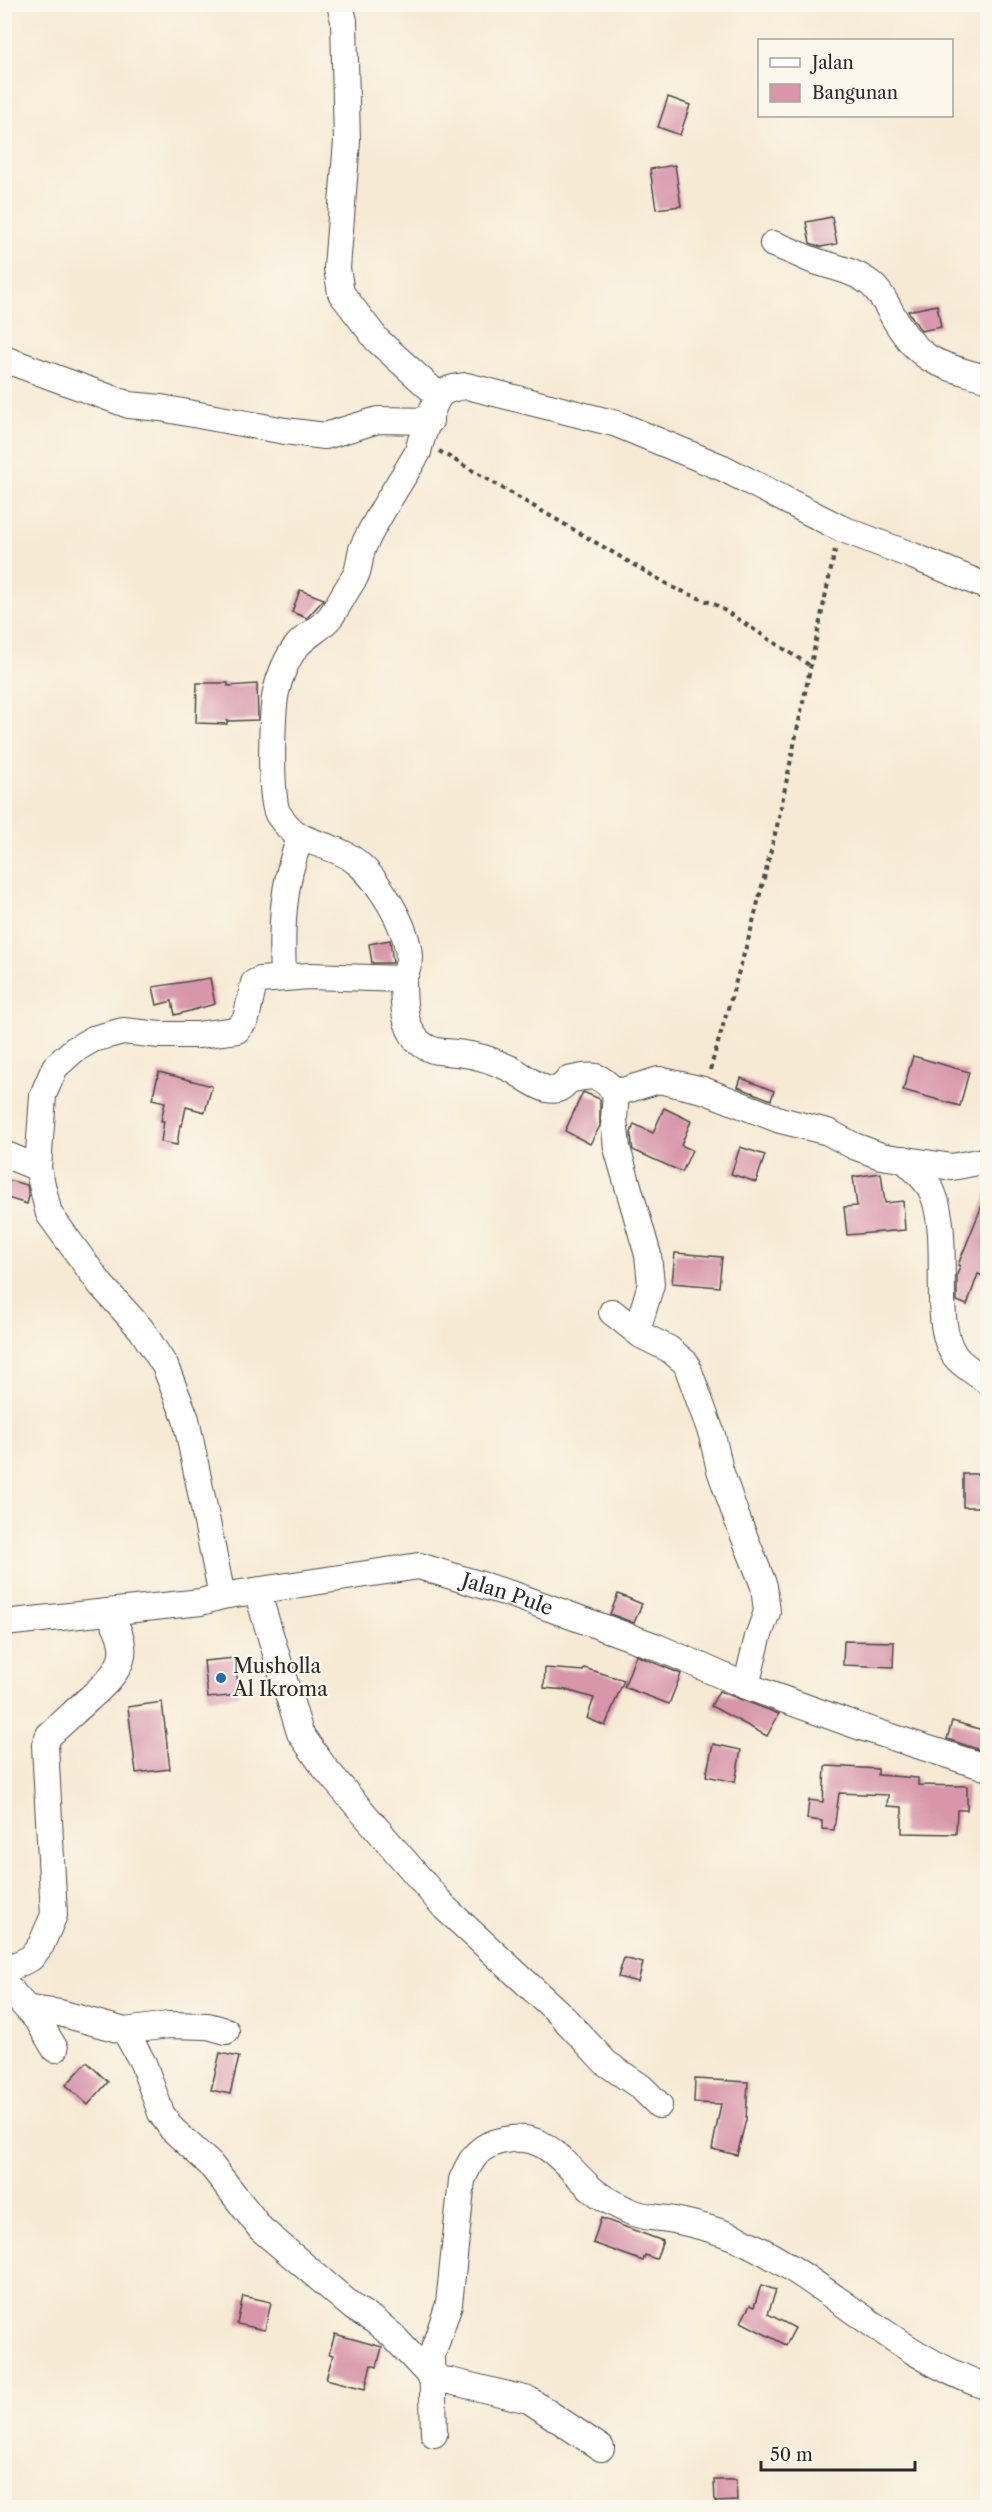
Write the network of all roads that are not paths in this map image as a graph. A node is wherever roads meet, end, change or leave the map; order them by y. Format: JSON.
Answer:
{"nodes":[{"id":1,"x":340,"y":4,"type":"edge"},
{"id":2,"x":773,"y":244,"type":"dead end"},
{"id":3,"x":4,"y":359,"type":"edge"},
{"id":4,"x":987,"y":379,"type":"edge"},
{"id":5,"x":439,"y":396,"type":"junction"},
{"id":6,"x":426,"y":429,"type":"junction"},
{"id":7,"x":987,"y":587,"type":"edge"},
{"id":8,"x":300,"y":838,"type":"junction"},
{"id":9,"x":283,"y":978,"type":"junction"},
{"id":10,"x":403,"y":979,"type":"junction"},
{"id":11,"x":616,"y":1094,"type":"junction"},
{"id":12,"x":4,"y":1154,"type":"edge"},
{"id":13,"x":904,"y":1159,"type":"junction"},
{"id":14,"x":987,"y":1160,"type":"edge"},
{"id":15,"x":38,"y":1168,"type":"junction"},
{"id":16,"x":612,"y":1312,"type":"dead end"},
{"id":17,"x":637,"y":1331,"type":"junction"},
{"id":18,"x":987,"y":1382,"type":"edge"},
{"id":19,"x":257,"y":1590,"type":"junction"},
{"id":20,"x":222,"y":1596,"type":"junction"},
{"id":21,"x":108,"y":1612,"type":"junction"},
{"id":22,"x":4,"y":1623,"type":"edge"},
{"id":23,"x":746,"y":1686,"type":"junction"},
{"id":24,"x":987,"y":1768,"type":"edge"},
{"id":25,"x":4,"y":1971,"type":"edge"},
{"id":26,"x":4,"y":1983,"type":"edge"},
{"id":27,"x":29,"y":2009,"type":"junction"},
{"id":28,"x":125,"y":2031,"type":"junction"},
{"id":29,"x":226,"y":2031,"type":"dead end"},
{"id":30,"x":55,"y":2049,"type":"dead end"},
{"id":31,"x":659,"y":2105,"type":"dead end"},
{"id":32,"x":433,"y":2379,"type":"junction"},
{"id":33,"x":987,"y":2387,"type":"edge"},
{"id":34,"x":434,"y":2434,"type":"dead end"},
{"id":35,"x":601,"y":2448,"type":"dead end"}],
"edges":[{"from":1,"to":5,"type":"street"},
{"from":2,"to":4,"type":"street"},
{"from":3,"to":6,"type":"street"},
{"from":5,"to":6,"type":"street"},
{"from":5,"to":7,"type":"street"},
{"from":6,"to":8,"type":"street"},
{"from":8,"to":9,"type":"street"},
{"from":8,"to":10,"type":"street"},
{"from":9,"to":10,"type":"street"},
{"from":9,"to":15,"type":"street"},
{"from":10,"to":11,"type":"street"},
{"from":11,"to":13,"type":"street"},
{"from":11,"to":17,"type":"street"},
{"from":12,"to":15,"type":"street"},
{"from":13,"to":14,"type":"street"},
{"from":13,"to":18,"type":"street"},
{"from":15,"to":20,"type":"street"},
{"from":16,"to":17,"type":"street"},
{"from":17,"to":23,"type":"street"},
{"from":19,"to":20,"type":"street","name":"Jalan Pule"},
{"from":19,"to":23,"type":"street","name":"Jalan Pule"},
{"from":19,"to":31,"type":"street"},
{"from":20,"to":21,"type":"street","name":"Jalan Pule"},
{"from":21,"to":22,"type":"street","name":"Jalan Pule"},
{"from":21,"to":25,"type":"street"},
{"from":23,"to":24,"type":"street","name":"Jalan Pule"},
{"from":26,"to":27,"type":"street"},
{"from":27,"to":28,"type":"street"},
{"from":27,"to":30,"type":"street"},
{"from":28,"to":29,"type":"street"},
{"from":28,"to":32,"type":"street"},
{"from":32,"to":33,"type":"street"},
{"from":32,"to":34,"type":"street"},
{"from":32,"to":35,"type":"street"}]}
